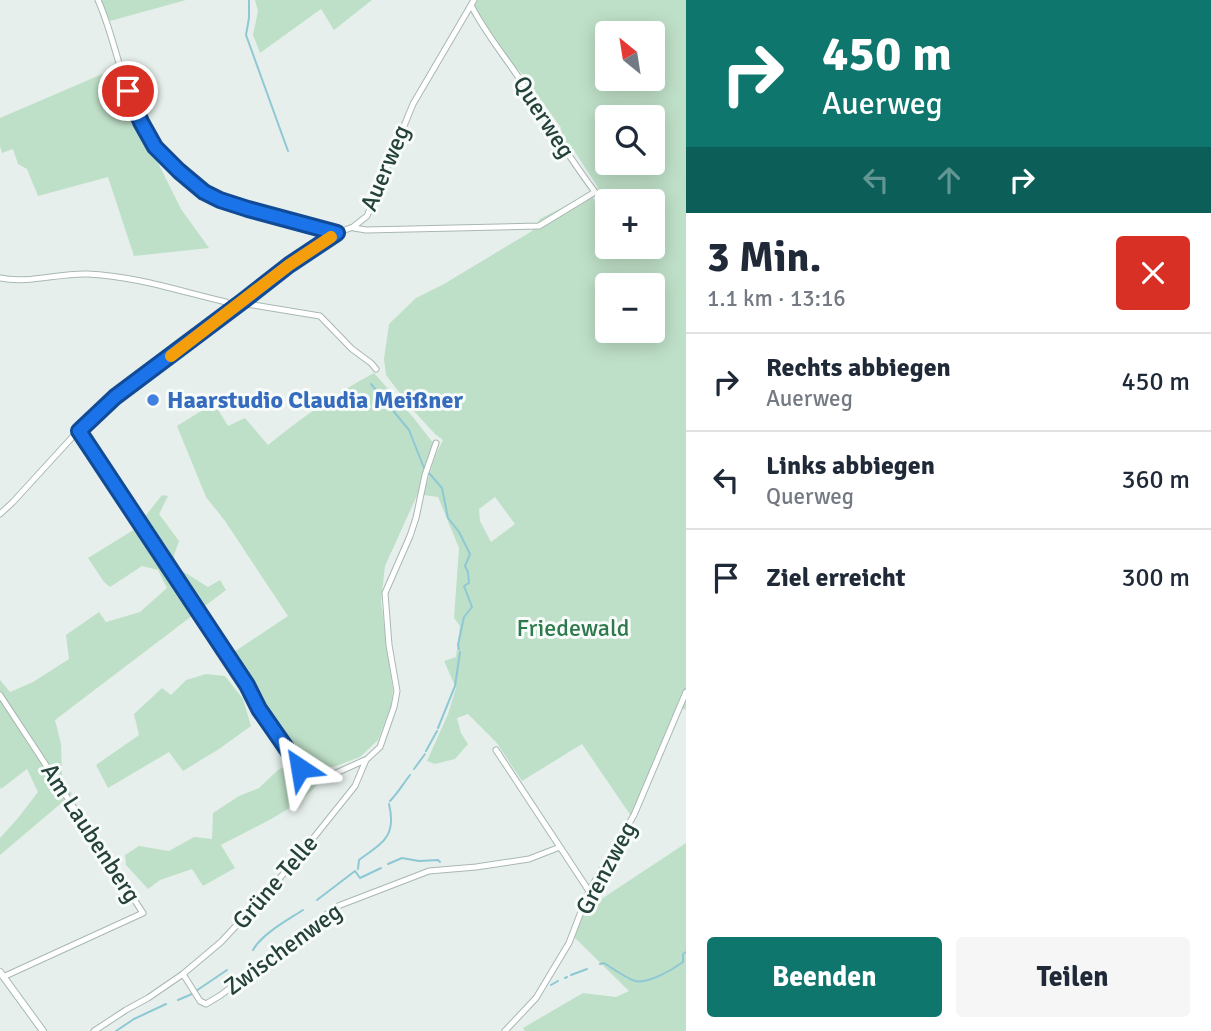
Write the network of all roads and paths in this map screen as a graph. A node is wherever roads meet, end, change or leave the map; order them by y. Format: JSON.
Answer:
{"nodes":[{"id":1,"x":98,"y":0,"type":"edge"},
{"id":2,"x":473,"y":2,"type":"edge"},
{"id":3,"x":353,"y":228,"type":"junction"},
{"id":4,"x":337,"y":233,"type":"junction"},
{"id":5,"x":0,"y":278,"type":"edge"},
{"id":6,"x":243,"y":301,"type":"junction"},
{"id":7,"x":234,"y":308,"type":"junction"},
{"id":8,"x":376,"y":369,"type":"dead end"},
{"id":9,"x":79,"y":431,"type":"junction"},
{"id":10,"x":436,"y":443,"type":"dead end"},
{"id":11,"x":0,"y":514,"type":"edge"},
{"id":12,"x":686,"y":692,"type":"edge"},
{"id":13,"x":0,"y":695,"type":"edge"},
{"id":14,"x":496,"y":750,"type":"dead end"},
{"id":15,"x":366,"y":760,"type":"junction"},
{"id":16,"x":560,"y":847,"type":"junction"},
{"id":17,"x":589,"y":891,"type":"junction"},
{"id":18,"x":2,"y":974,"type":"edge"},
{"id":19,"x":183,"y":974,"type":"junction"},
{"id":20,"x":505,"y":1030,"type":"edge"},
{"id":21,"x":43,"y":1031,"type":"edge"},
{"id":22,"x":94,"y":1031,"type":"edge"}],
"edges":[{"from":1,"to":4,"type":"street"},
{"from":2,"to":3,"type":"street","name":"Auerweg"},
{"from":2,"to":3,"type":"street","name":"Querweg"},
{"from":3,"to":4,"type":"street","name":"Auerweg"},
{"from":4,"to":6,"type":"street","name":"Auerweg"},
{"from":5,"to":7,"type":"street"},
{"from":6,"to":7,"type":"street","name":"Auerweg"},
{"from":6,"to":8,"type":"street"},
{"from":7,"to":9,"type":"street","name":"Auerweg"},
{"from":9,"to":11,"type":"street","name":"Auerweg"},
{"from":9,"to":15,"type":"street"},
{"from":10,"to":15,"type":"street","name":"Grüne Telle"},
{"from":12,"to":17,"type":"street","name":"Grenzweg"},
{"from":13,"to":18,"type":"street","name":"Am Laubenberg"},
{"from":14,"to":16,"type":"street"},
{"from":15,"to":19,"type":"street","name":"Grüne Telle"},
{"from":16,"to":17,"type":"street"},
{"from":16,"to":19,"type":"street","name":"Zwischenweg"},
{"from":17,"to":20,"type":"street","name":"Grenzweg"},
{"from":18,"to":21,"type":"street"},
{"from":19,"to":22,"type":"street","name":"Grüne Telle"}]}
